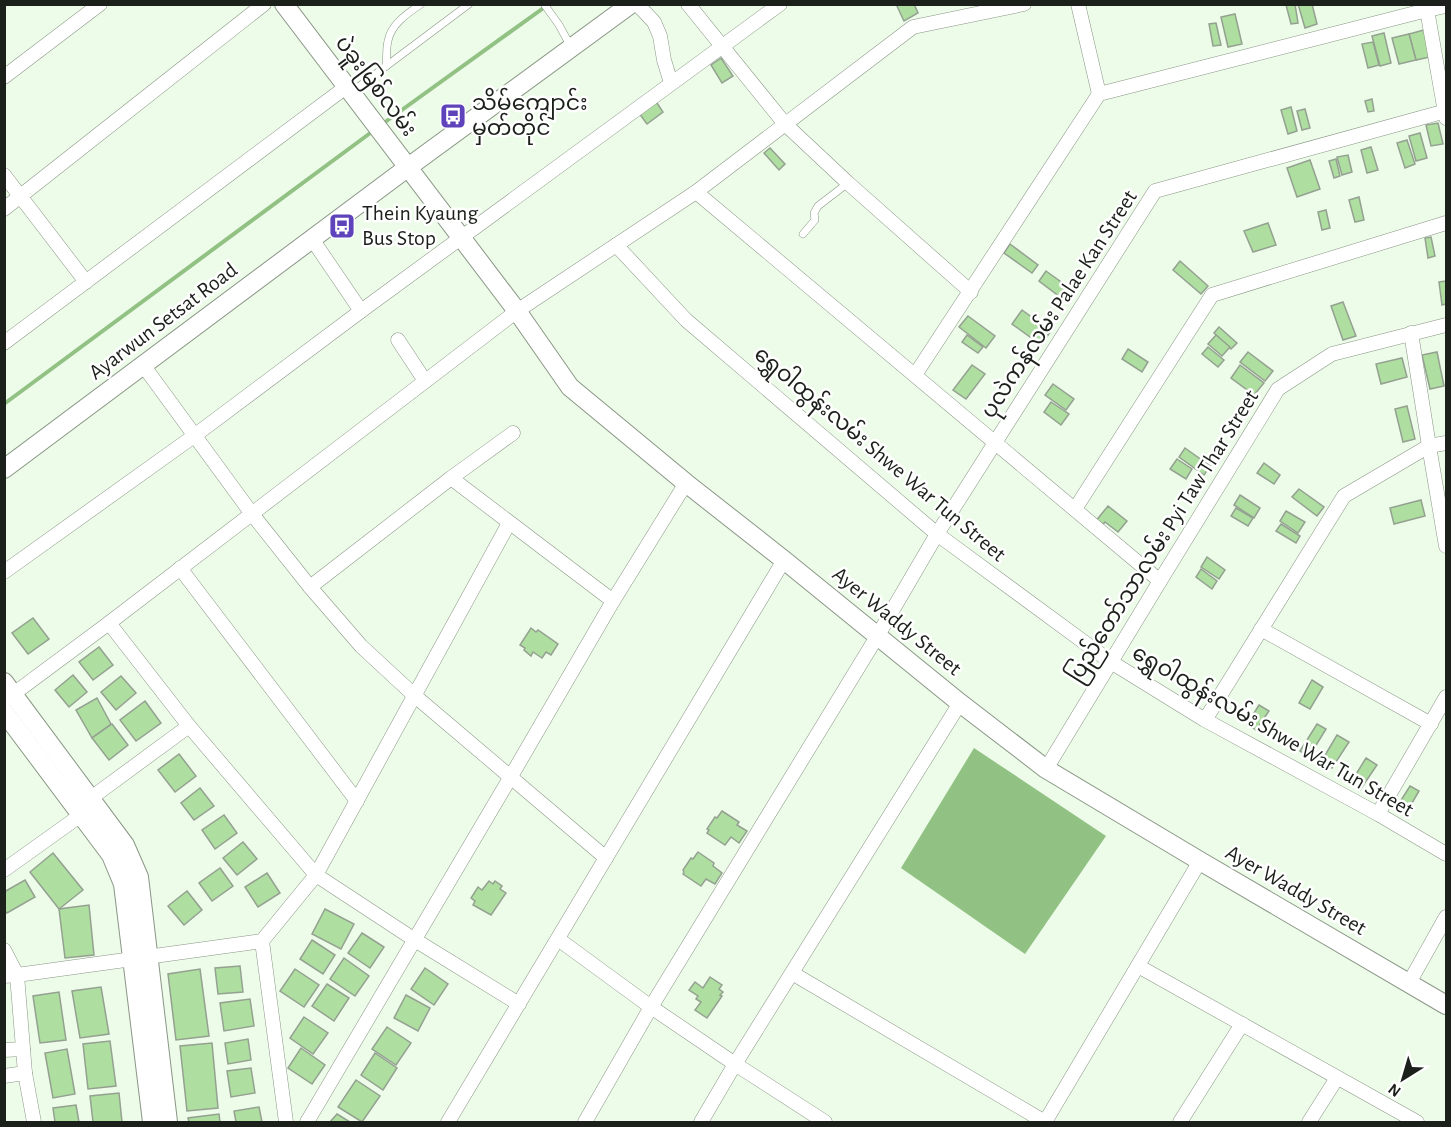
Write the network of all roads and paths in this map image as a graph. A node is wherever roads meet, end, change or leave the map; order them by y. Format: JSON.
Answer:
{"nodes":[{"id":1,"x":100,"y":4,"type":"edge"},
{"id":2,"x":264,"y":4,"type":"edge"},
{"id":3,"x":284,"y":4,"type":"edge"},
{"id":4,"x":421,"y":4,"type":"edge"},
{"id":5,"x":469,"y":4,"type":"edge"},
{"id":6,"x":544,"y":4,"type":"edge"},
{"id":7,"x":631,"y":4,"type":"edge"},
{"id":8,"x":637,"y":4,"type":"edge"},
{"id":9,"x":688,"y":4,"type":"edge"},
{"id":10,"x":780,"y":4,"type":"edge"},
{"id":11,"x":1024,"y":4,"type":"edge"},
{"id":12,"x":1078,"y":4,"type":"edge"},
{"id":13,"x":1446,"y":6,"type":"edge"},
{"id":14,"x":1426,"y":7,"type":"edge"},
{"id":15,"x":722,"y":45,"type":"junction"},
{"id":16,"x":572,"y":48,"type":"junction"},
{"id":17,"x":386,"y":66,"type":"junction"},
{"id":18,"x":4,"y":77,"type":"edge"},
{"id":19,"x":671,"y":83,"type":"junction"},
{"id":20,"x":348,"y":90,"type":"junction"},
{"id":21,"x":1099,"y":94,"type":"junction"},
{"id":22,"x":1446,"y":113,"type":"edge"},
{"id":23,"x":785,"y":124,"type":"junction"},
{"id":24,"x":408,"y":168,"type":"junction"},
{"id":25,"x":4,"y":175,"type":"edge"},
{"id":26,"x":848,"y":183,"type":"junction"},
{"id":27,"x":696,"y":192,"type":"junction"},
{"id":28,"x":21,"y":197,"type":"junction"},
{"id":29,"x":4,"y":209,"type":"edge"},
{"id":30,"x":1446,"y":223,"type":"edge"},
{"id":31,"x":803,"y":234,"type":"dead end"},
{"id":32,"x":461,"y":238,"type":"junction"},
{"id":33,"x":312,"y":239,"type":"junction"},
{"id":34,"x":616,"y":245,"type":"junction"},
{"id":35,"x":86,"y":282,"type":"junction"},
{"id":36,"x":971,"y":292,"type":"junction"},
{"id":37,"x":361,"y":311,"type":"junction"},
{"id":38,"x":517,"y":311,"type":"junction"},
{"id":39,"x":1446,"y":325,"type":"edge"},
{"id":40,"x":1411,"y":333,"type":"junction"},
{"id":41,"x":398,"y":340,"type":"dead end"},
{"id":42,"x":4,"y":343,"type":"edge"},
{"id":43,"x":143,"y":365,"type":"junction"},
{"id":44,"x":915,"y":375,"type":"junction"},
{"id":45,"x":425,"y":381,"type":"junction"},
{"id":46,"x":513,"y":433,"type":"dead end"},
{"id":47,"x":194,"y":436,"type":"junction"},
{"id":48,"x":995,"y":442,"type":"junction"},
{"id":49,"x":1446,"y":443,"type":"edge"},
{"id":50,"x":1429,"y":446,"type":"junction"},
{"id":51,"x":4,"y":469,"type":"edge"},
{"id":52,"x":451,"y":478,"type":"junction"},
{"id":53,"x":686,"y":483,"type":"junction"},
{"id":54,"x":1075,"y":510,"type":"junction"},
{"id":55,"x":252,"y":514,"type":"junction"},
{"id":56,"x":509,"y":523,"type":"junction"},
{"id":57,"x":937,"y":534,"type":"junction"},
{"id":58,"x":1446,"y":546,"type":"edge"},
{"id":59,"x":784,"y":560,"type":"junction"},
{"id":60,"x":180,"y":568,"type":"junction"},
{"id":61,"x":4,"y":573,"type":"edge"},
{"id":62,"x":1160,"y":580,"type":"junction"},
{"id":63,"x":310,"y":587,"type":"junction"},
{"id":64,"x":613,"y":601,"type":"junction"},
{"id":65,"x":109,"y":623,"type":"junction"},
{"id":66,"x":1261,"y":629,"type":"junction"},
{"id":67,"x":878,"y":635,"type":"junction"},
{"id":68,"x":1111,"y":662,"type":"junction"},
{"id":69,"x":7,"y":692,"type":"edge"},
{"id":70,"x":415,"y":696,"type":"junction"},
{"id":71,"x":1446,"y":697,"type":"edge"},
{"id":72,"x":960,"y":703,"type":"junction"},
{"id":73,"x":4,"y":712,"type":"edge"},
{"id":74,"x":1205,"y":720,"type":"junction"},
{"id":75,"x":1431,"y":724,"type":"junction"},
{"id":76,"x":189,"y":726,"type":"junction"},
{"id":77,"x":1046,"y":769,"type":"junction"},
{"id":78,"x":510,"y":778,"type":"junction"},
{"id":79,"x":91,"y":798,"type":"junction"},
{"id":80,"x":357,"y":801,"type":"junction"},
{"id":81,"x":1378,"y":814,"type":"junction"},
{"id":82,"x":81,"y":815,"type":"junction"},
{"id":83,"x":1446,"y":854,"type":"edge"},
{"id":84,"x":606,"y":858,"type":"junction"},
{"id":85,"x":1200,"y":861,"type":"junction"},
{"id":86,"x":4,"y":870,"type":"edge"},
{"id":87,"x":316,"y":875,"type":"junction"},
{"id":88,"x":1446,"y":916,"type":"edge"},
{"id":89,"x":558,"y":939,"type":"junction"},
{"id":90,"x":415,"y":940,"type":"junction"},
{"id":91,"x":262,"y":941,"type":"junction"},
{"id":92,"x":4,"y":950,"type":"edge"},
{"id":93,"x":141,"y":958,"type":"junction"},
{"id":94,"x":1138,"y":966,"type":"junction"},
{"id":95,"x":792,"y":973,"type":"junction"},
{"id":96,"x":11,"y":976,"type":"edge"},
{"id":97,"x":1409,"y":983,"type":"junction"},
{"id":98,"x":519,"y":1004,"type":"junction"},
{"id":99,"x":1446,"y":1005,"type":"edge"},
{"id":100,"x":651,"y":1007,"type":"junction"},
{"id":101,"x":1242,"y":1024,"type":"junction"},
{"id":102,"x":23,"y":1048,"type":"junction"},
{"id":103,"x":4,"y":1050,"type":"edge"},
{"id":104,"x":735,"y":1064,"type":"junction"},
{"id":105,"x":25,"y":1073,"type":"junction"},
{"id":106,"x":4,"y":1076,"type":"edge"},
{"id":107,"x":1337,"y":1078,"type":"junction"},
{"id":108,"x":34,"y":1122,"type":"edge"},
{"id":109,"x":152,"y":1122,"type":"edge"},
{"id":110,"x":168,"y":1122,"type":"edge"},
{"id":111,"x":286,"y":1122,"type":"edge"},
{"id":112,"x":307,"y":1122,"type":"edge"},
{"id":113,"x":448,"y":1122,"type":"edge"},
{"id":114,"x":585,"y":1122,"type":"edge"},
{"id":115,"x":701,"y":1122,"type":"edge"},
{"id":116,"x":825,"y":1122,"type":"edge"},
{"id":117,"x":1045,"y":1122,"type":"edge"},
{"id":118,"x":1179,"y":1122,"type":"edge"},
{"id":119,"x":1309,"y":1122,"type":"edge"},
{"id":120,"x":1417,"y":1122,"type":"edge"}],
"edges":[{"from":1,"to":18,"type":"street"},
{"from":2,"to":28,"type":"street"},
{"from":3,"to":20,"type":"street","name":"ပဲခူးမြစ်လမ်း"},
{"from":4,"to":17,"type":"lane"},
{"from":5,"to":17,"type":"lane"},
{"from":6,"to":16,"type":"lane"},
{"from":7,"to":16,"type":"street","name":"Ayarwun Setsat Road"},
{"from":8,"to":19,"type":"street"},
{"from":9,"to":15,"type":"street"},
{"from":10,"to":15,"type":"street"},
{"from":11,"to":23,"type":"street"},
{"from":12,"to":21,"type":"street"},
{"from":13,"to":14,"type":"street"},
{"from":14,"to":21,"type":"street"},
{"from":14,"to":22,"type":"street"},
{"from":15,"to":19,"type":"street"},
{"from":15,"to":23,"type":"street"},
{"from":16,"to":24,"type":"street","name":"Ayarwun Setsat Road"},
{"from":17,"to":20,"type":"lane"},
{"from":19,"to":32,"type":"street"},
{"from":20,"to":24,"type":"street","name":"ပဲခူးမြစ်လမ်း"},
{"from":20,"to":35,"type":"street"},
{"from":21,"to":36,"type":"street"},
{"from":22,"to":48,"type":"street","name":"ပုလဲကန်လမ်း Palae Kan Street"},
{"from":23,"to":26,"type":"street"},
{"from":23,"to":27,"type":"street"},
{"from":24,"to":32,"type":"street","name":"Ayer Waddy Street"},
{"from":24,"to":33,"type":"street","name":"Ayarwun Setsat Road"},
{"from":25,"to":28,"type":"street"},
{"from":26,"to":31,"type":"lane"},
{"from":26,"to":36,"type":"street"},
{"from":27,"to":34,"type":"street"},
{"from":27,"to":44,"type":"street"},
{"from":28,"to":29,"type":"street"},
{"from":28,"to":35,"type":"street"},
{"from":30,"to":54,"type":"street"},
{"from":32,"to":37,"type":"street"},
{"from":32,"to":38,"type":"street","name":"Ayer Waddy Street"},
{"from":33,"to":37,"type":"street"},
{"from":33,"to":43,"type":"street","name":"Ayarwun Setsat Road"},
{"from":34,"to":38,"type":"street"},
{"from":34,"to":57,"type":"street","name":"ရွှေဝါထွန်းလမ်း Shwe War Tun Street"},
{"from":35,"to":42,"type":"street"},
{"from":36,"to":44,"type":"street"},
{"from":37,"to":47,"type":"street"},
{"from":38,"to":45,"type":"street"},
{"from":38,"to":53,"type":"street","name":"Ayer Waddy Street"},
{"from":39,"to":40,"type":"street","name":"ပြည်တော်သာလမ်း Pyi Taw Thar Street"},
{"from":40,"to":50,"type":"street"},
{"from":40,"to":62,"type":"street","name":"ပြည်တော်သာလမ်း Pyi Taw Thar Street"},
{"from":41,"to":45,"type":"street"},
{"from":43,"to":47,"type":"street"},
{"from":43,"to":51,"type":"street","name":"Ayarwun Setsat Road"},
{"from":44,"to":48,"type":"street"},
{"from":45,"to":55,"type":"street"},
{"from":46,"to":52,"type":"street"},
{"from":47,"to":55,"type":"street"},
{"from":47,"to":61,"type":"street"},
{"from":48,"to":54,"type":"street"},
{"from":48,"to":57,"type":"street","name":"ပုလဲကန်လမ်း Palae Kan Street"},
{"from":49,"to":50,"type":"street"},
{"from":50,"to":58,"type":"street"},
{"from":50,"to":66,"type":"street"},
{"from":52,"to":56,"type":"street"},
{"from":52,"to":63,"type":"street"},
{"from":53,"to":59,"type":"street","name":"Ayer Waddy Street"},
{"from":53,"to":64,"type":"street"},
{"from":54,"to":62,"type":"street"},
{"from":55,"to":60,"type":"street"},
{"from":55,"to":63,"type":"street"},
{"from":56,"to":64,"type":"street"},
{"from":56,"to":70,"type":"street"},
{"from":57,"to":67,"type":"street","name":"ပုလဲကန်လမ်း Palae Kan Street"},
{"from":57,"to":68,"type":"street","name":"ရွှေဝါထွန်းလမ်း Shwe War Tun Street"},
{"from":59,"to":67,"type":"street","name":"Ayer Waddy Street"},
{"from":59,"to":84,"type":"street"},
{"from":60,"to":65,"type":"street"},
{"from":60,"to":80,"type":"street"},
{"from":62,"to":68,"type":"street","name":"ပြည်တော်သာလမ်း Pyi Taw Thar Street"},
{"from":63,"to":70,"type":"street"},
{"from":64,"to":78,"type":"street"},
{"from":65,"to":69,"type":"street"},
{"from":65,"to":76,"type":"street"},
{"from":66,"to":74,"type":"street"},
{"from":66,"to":75,"type":"street"},
{"from":67,"to":72,"type":"street","name":"Ayer Waddy Street"},
{"from":67,"to":100,"type":"street","name":"ပုလဲကန်လမ်း Palae Kan Street"},
{"from":68,"to":74,"type":"street","name":"ရွှေဝါထွန်းလမ်း Shwe War Tun Street"},
{"from":68,"to":77,"type":"street","name":"ပြည်တော်သာလမ်း Pyi Taw Thar Street"},
{"from":69,"to":79,"type":"street"},
{"from":70,"to":78,"type":"street"},
{"from":70,"to":80,"type":"street"},
{"from":71,"to":75,"type":"street"},
{"from":72,"to":77,"type":"street","name":"Ayer Waddy Street"},
{"from":72,"to":95,"type":"street"},
{"from":73,"to":82,"type":"street"},
{"from":74,"to":81,"type":"street","name":"ရွှေဝါထွန်းလမ်း Shwe War Tun Street"},
{"from":75,"to":81,"type":"street"},
{"from":76,"to":79,"type":"street"},
{"from":76,"to":87,"type":"street"},
{"from":77,"to":85,"type":"street","name":"Ayer Waddy Street"},
{"from":78,"to":84,"type":"street"},
{"from":78,"to":90,"type":"street"},
{"from":79,"to":82,"type":"street"},
{"from":79,"to":93,"type":"street"},
{"from":80,"to":87,"type":"street"},
{"from":81,"to":83,"type":"street","name":"ရွှေဝါထွန်းလမ်း Shwe War Tun Street"},
{"from":82,"to":86,"type":"street"},
{"from":82,"to":93,"type":"street"},
{"from":84,"to":89,"type":"street"},
{"from":85,"to":94,"type":"street"},
{"from":85,"to":97,"type":"street","name":"Ayer Waddy Street"},
{"from":87,"to":90,"type":"street"},
{"from":87,"to":91,"type":"street"},
{"from":88,"to":97,"type":"street"},
{"from":89,"to":98,"type":"street"},
{"from":89,"to":100,"type":"street"},
{"from":90,"to":98,"type":"street"},
{"from":90,"to":112,"type":"street"},
{"from":91,"to":93,"type":"street"},
{"from":91,"to":111,"type":"street"},
{"from":92,"to":96,"type":"street"},
{"from":93,"to":96,"type":"street"},
{"from":93,"to":109,"type":"street"},
{"from":93,"to":110,"type":"street"},
{"from":94,"to":101,"type":"street"},
{"from":94,"to":117,"type":"street"},
{"from":95,"to":104,"type":"street"},
{"from":95,"to":117,"type":"street"},
{"from":96,"to":102,"type":"street"},
{"from":97,"to":99,"type":"street","name":"Ayer Waddy Street"},
{"from":98,"to":113,"type":"street"},
{"from":100,"to":104,"type":"street"},
{"from":100,"to":114,"type":"street","name":"ပုလဲကန်လမ်း Palae Kan Street"},
{"from":101,"to":107,"type":"street"},
{"from":101,"to":118,"type":"street"},
{"from":102,"to":103,"type":"street"},
{"from":102,"to":105,"type":"street"},
{"from":104,"to":115,"type":"street"},
{"from":104,"to":116,"type":"street"},
{"from":105,"to":106,"type":"street"},
{"from":105,"to":108,"type":"street"},
{"from":107,"to":119,"type":"street"},
{"from":107,"to":120,"type":"street"}]}
